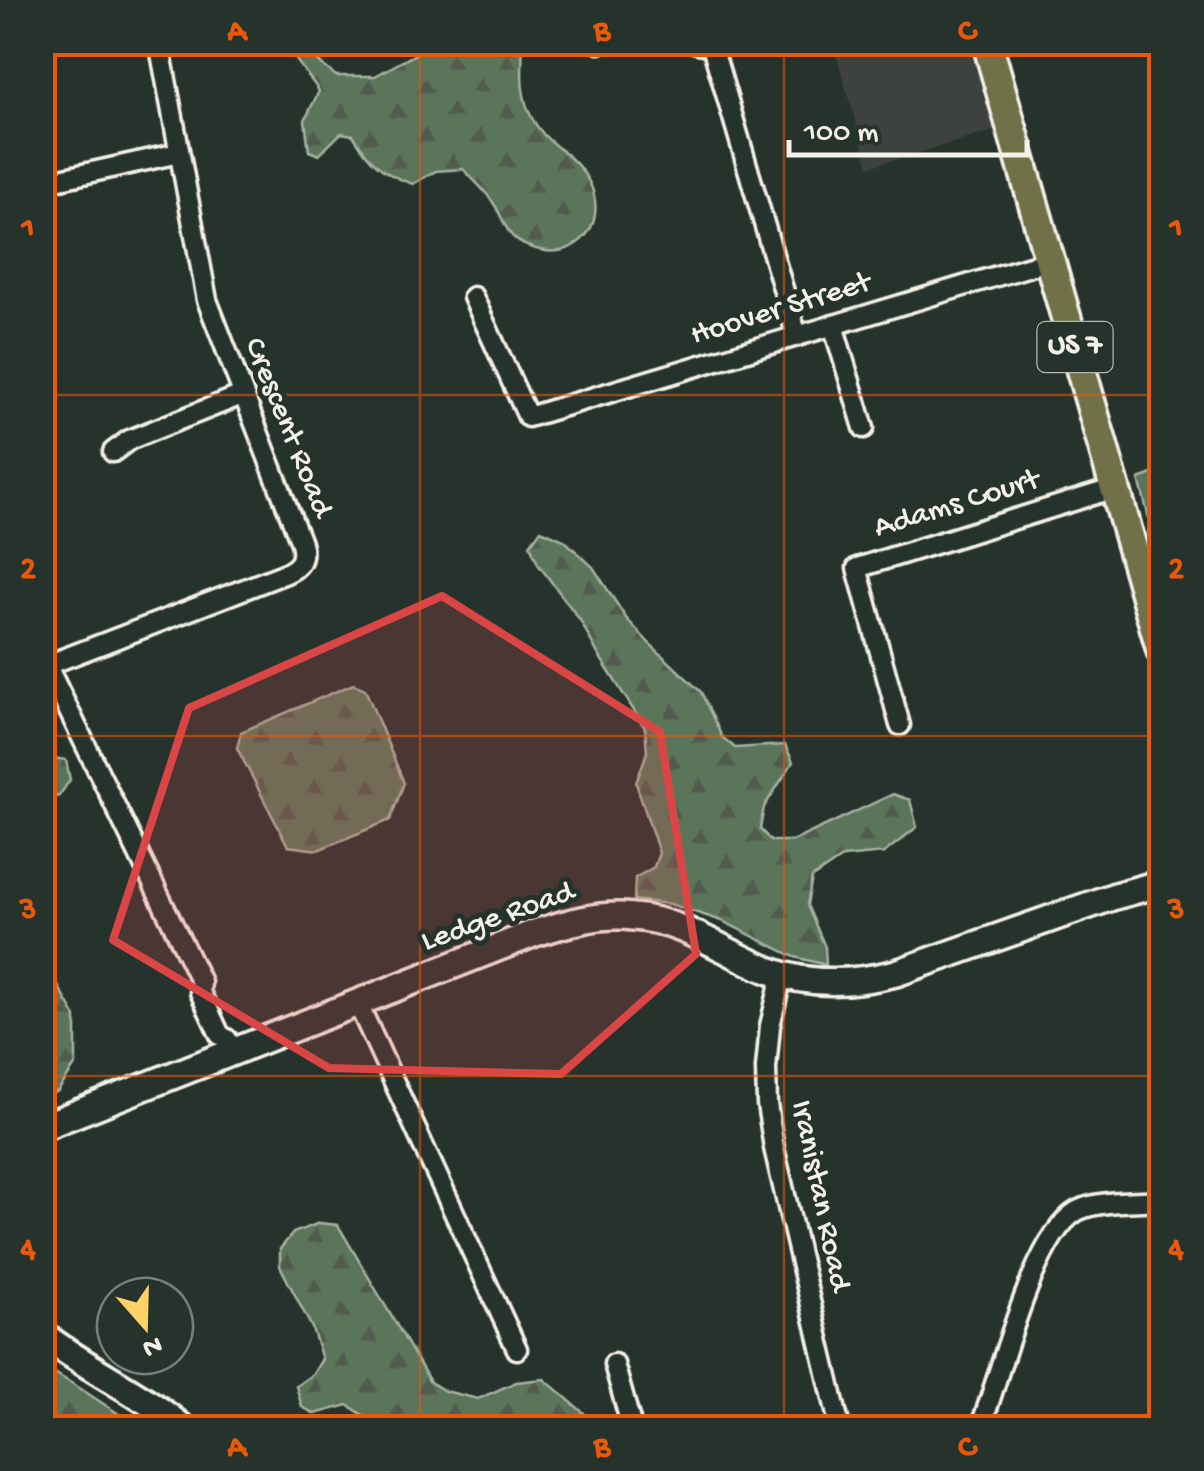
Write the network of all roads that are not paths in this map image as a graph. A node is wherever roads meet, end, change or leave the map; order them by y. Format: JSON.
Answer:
{"nodes":[{"id":1,"x":159,"y":42,"type":"edge"},
{"id":2,"x":988,"y":42,"type":"edge"},
{"id":3,"x":711,"y":44,"type":"edge"},
{"id":4,"x":179,"y":153,"type":"junction"},
{"id":5,"x":42,"y":182,"type":"edge"},
{"id":6,"x":1050,"y":260,"type":"junction"},
{"id":7,"x":473,"y":297,"type":"dead end"},
{"id":8,"x":834,"y":325,"type":"junction"},
{"id":9,"x":797,"y":336,"type":"junction"},
{"id":10,"x":242,"y":395,"type":"junction"},
{"id":11,"x":864,"y":428,"type":"dead end"},
{"id":12,"x":113,"y":452,"type":"dead end"},
{"id":13,"x":1115,"y":488,"type":"junction"},
{"id":14,"x":1162,"y":652,"type":"edge"},
{"id":15,"x":45,"y":666,"type":"edge"},
{"id":16,"x":900,"y":724,"type":"dead end"},
{"id":17,"x":1158,"y":882,"type":"edge"},
{"id":18,"x":782,"y":975,"type":"junction"},
{"id":19,"x":358,"y":1004,"type":"junction"},
{"id":20,"x":230,"y":1046,"type":"junction"},
{"id":21,"x":43,"y":1127,"type":"edge"},
{"id":22,"x":1162,"y":1200,"type":"edge"},
{"id":23,"x":42,"y":1334,"type":"edge"},
{"id":24,"x":518,"y":1349,"type":"dead end"},
{"id":25,"x":614,"y":1364,"type":"dead end"},
{"id":26,"x":183,"y":1428,"type":"edge"},
{"id":27,"x":632,"y":1428,"type":"edge"},
{"id":28,"x":840,"y":1428,"type":"edge"},
{"id":29,"x":980,"y":1428,"type":"edge"}],
"edges":[{"from":1,"to":4,"type":"street","name":"Crescent Road"},
{"from":2,"to":6,"type":"main road","number":"US 7"},
{"from":3,"to":9,"type":"street"},
{"from":4,"to":5,"type":"street"},
{"from":4,"to":10,"type":"street","name":"Crescent Road"},
{"from":6,"to":8,"type":"street","name":"Hoover Street"},
{"from":6,"to":13,"type":"main road","number":"US 7"},
{"from":7,"to":9,"type":"street","name":"Hoover Street"},
{"from":8,"to":9,"type":"street","name":"Hoover Street"},
{"from":8,"to":11,"type":"street"},
{"from":10,"to":12,"type":"street"},
{"from":10,"to":15,"type":"street","name":"Crescent Road"},
{"from":13,"to":14,"type":"main road","number":"US 7"},
{"from":13,"to":16,"type":"street","name":"Adams Court"},
{"from":15,"to":20,"type":"street"},
{"from":17,"to":18,"type":"street","name":"Ledge Road"},
{"from":18,"to":19,"type":"street","name":"Ledge Road"},
{"from":18,"to":28,"type":"street","name":"Iranistan Road"},
{"from":19,"to":20,"type":"street","name":"Ledge Road"},
{"from":19,"to":24,"type":"street"},
{"from":20,"to":21,"type":"street","name":"Ledge Road"},
{"from":22,"to":29,"type":"street"},
{"from":23,"to":26,"type":"street"},
{"from":25,"to":27,"type":"street"}]}
